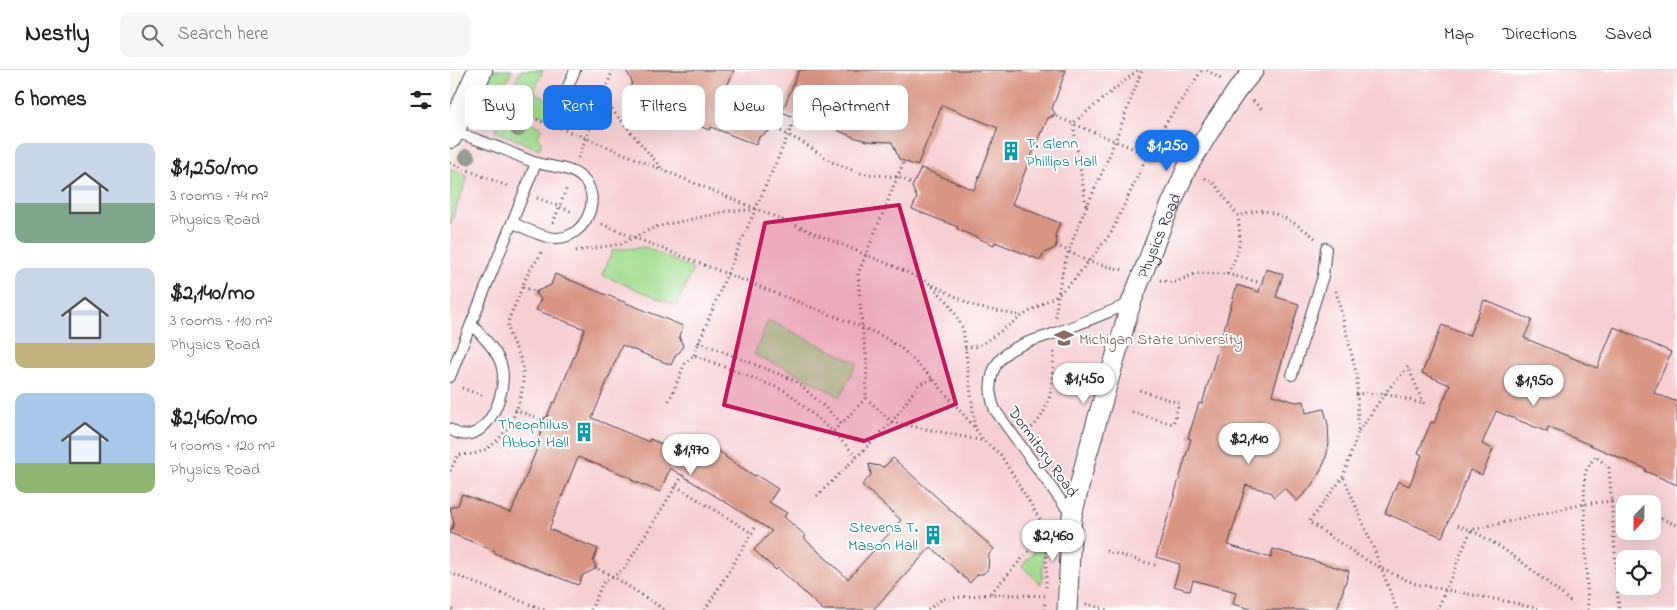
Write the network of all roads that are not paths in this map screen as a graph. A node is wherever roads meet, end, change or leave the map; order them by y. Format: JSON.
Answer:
{"nodes":[{"id":1,"x":480,"y":70,"type":"edge"},
{"id":2,"x":575,"y":70,"type":"edge"},
{"id":3,"x":1254,"y":70,"type":"edge"},
{"id":4,"x":569,"y":85,"type":"edge"},
{"id":5,"x":451,"y":132,"type":"edge"},
{"id":6,"x":536,"y":163,"type":"junction"},
{"id":7,"x":512,"y":223,"type":"junction"},
{"id":8,"x":1326,"y":248,"type":"dead end"},
{"id":9,"x":1131,"y":303,"type":"junction"},
{"id":10,"x":471,"y":324,"type":"junction"},
{"id":11,"x":1292,"y":375,"type":"dead end"},
{"id":12,"x":450,"y":377,"type":"edge"},
{"id":13,"x":450,"y":430,"type":"edge"},
{"id":14,"x":1072,"y":516,"type":"junction"},
{"id":15,"x":1067,"y":605,"type":"edge"}],
"edges":[{"from":1,"to":5,"type":"street"},
{"from":2,"to":4,"type":"lane"},
{"from":3,"to":9,"type":"street","name":"Physics Road"},
{"from":5,"to":6,"type":"lane"},
{"from":6,"to":7,"type":"lane"},
{"from":6,"to":7,"type":"lane"},
{"from":7,"to":10,"type":"lane"},
{"from":8,"to":11,"type":"lane"},
{"from":9,"to":14,"type":"street","name":"Physics Road"},
{"from":9,"to":14,"type":"lane","name":"Dormitory Road"},
{"from":10,"to":12,"type":"lane"},
{"from":10,"to":13,"type":"lane"},
{"from":14,"to":15,"type":"street","name":"Physics Road"}]}
